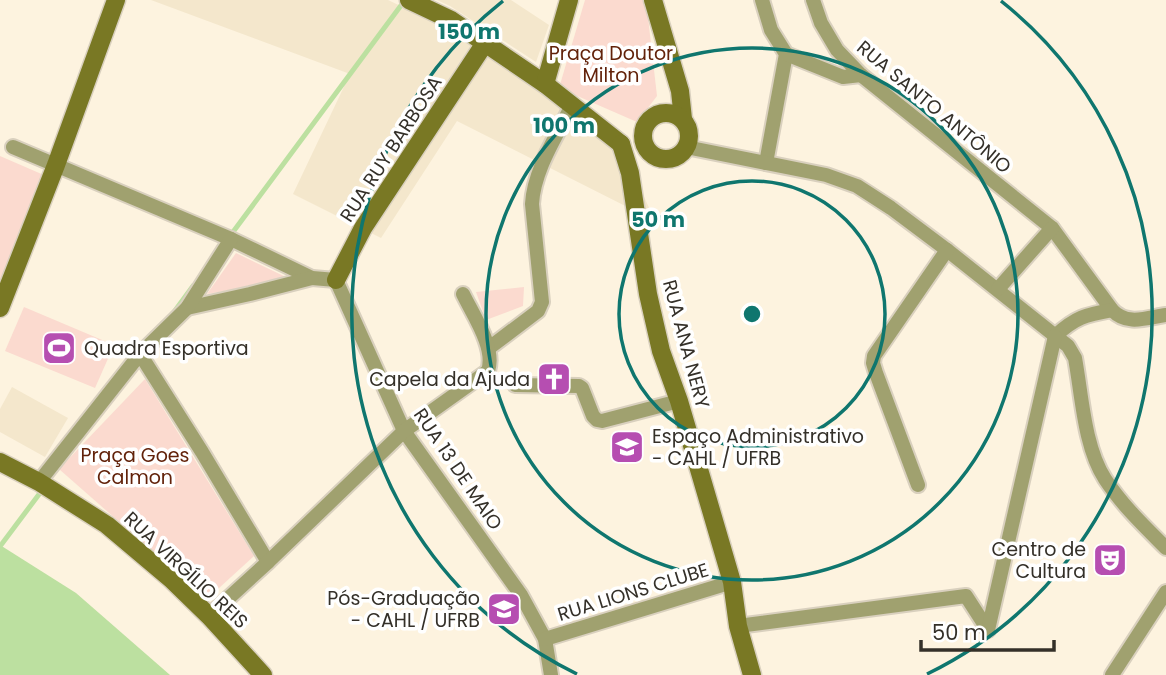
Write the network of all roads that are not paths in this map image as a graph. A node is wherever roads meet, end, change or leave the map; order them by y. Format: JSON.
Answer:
{"nodes":[{"id":1,"x":116,"y":0,"type":"edge"},
{"id":2,"x":409,"y":0,"type":"edge"},
{"id":3,"x":569,"y":0,"type":"edge"},
{"id":4,"x":653,"y":0,"type":"edge"},
{"id":5,"x":762,"y":0,"type":"edge"},
{"id":6,"x":813,"y":0,"type":"edge"},
{"id":7,"x":485,"y":43,"type":"junction"},
{"id":8,"x":786,"y":54,"type":"junction"},
{"id":9,"x":861,"y":75,"type":"junction"},
{"id":10,"x":545,"y":84,"type":"junction"},
{"id":11,"x":572,"y":105,"type":"junction"},
{"id":12,"x":682,"y":120,"type":"junction"},
{"id":13,"x":643,"y":134,"type":"junction"},
{"id":14,"x":621,"y":144,"type":"junction"},
{"id":15,"x":686,"y":147,"type":"junction"},
{"id":16,"x":13,"y":148,"type":"dead end"},
{"id":17,"x":766,"y":163,"type":"junction"},
{"id":18,"x":56,"y":165,"type":"junction"},
{"id":19,"x":1052,"y":228,"type":"junction"},
{"id":20,"x":231,"y":239,"type":"junction"},
{"id":21,"x":947,"y":250,"type":"junction"},
{"id":22,"x":312,"y":278,"type":"junction"},
{"id":23,"x":336,"y":280,"type":"junction"},
{"id":24,"x":998,"y":289,"type":"junction"},
{"id":25,"x":463,"y":294,"type":"dead end"},
{"id":26,"x":0,"y":308,"type":"edge"},
{"id":27,"x":187,"y":308,"type":"junction"},
{"id":28,"x":1112,"y":310,"type":"junction"},
{"id":29,"x":1166,"y":315,"type":"edge"},
{"id":30,"x":1055,"y":336,"type":"junction"},
{"id":31,"x":140,"y":354,"type":"junction"},
{"id":32,"x":490,"y":355,"type":"junction"},
{"id":33,"x":515,"y":385,"type":"dead end"},
{"id":34,"x":679,"y":401,"type":"junction"},
{"id":35,"x":404,"y":431,"type":"junction"},
{"id":36,"x":0,"y":461,"type":"edge"},
{"id":37,"x":39,"y":482,"type":"junction"},
{"id":38,"x":918,"y":485,"type":"dead end"},
{"id":39,"x":1166,"y":548,"type":"edge"},
{"id":40,"x":268,"y":562,"type":"junction"},
{"id":41,"x":732,"y":582,"type":"junction"},
{"id":42,"x":1166,"y":592,"type":"edge"},
{"id":43,"x":981,"y":594,"type":"junction"},
{"id":44,"x":209,"y":616,"type":"junction"},
{"id":45,"x":738,"y":626,"type":"junction"},
{"id":46,"x":545,"y":639,"type":"junction"},
{"id":47,"x":263,"y":675,"type":"edge"},
{"id":48,"x":551,"y":675,"type":"edge"},
{"id":49,"x":752,"y":675,"type":"edge"},
{"id":50,"x":1112,"y":675,"type":"edge"}],
"edges":[{"from":1,"to":18,"type":"street"},
{"from":2,"to":7,"type":"street"},
{"from":3,"to":10,"type":"street"},
{"from":4,"to":12,"type":"street"},
{"from":5,"to":8,"type":"street"},
{"from":6,"to":9,"type":"street","name":"RUA SANTO ANTÔNIO"},
{"from":7,"to":10,"type":"street"},
{"from":7,"to":23,"type":"street","name":"RUA RUY BARBOSA"},
{"from":8,"to":9,"type":"street"},
{"from":8,"to":17,"type":"street"},
{"from":9,"to":19,"type":"street","name":"RUA SANTO ANTÔNIO"},
{"from":10,"to":11,"type":"street"},
{"from":11,"to":14,"type":"street"},
{"from":11,"to":32,"type":"street"},
{"from":12,"to":13,"type":"street"},
{"from":12,"to":15,"type":"street"},
{"from":13,"to":14,"type":"street"},
{"from":13,"to":15,"type":"street"},
{"from":14,"to":34,"type":"street","name":"RUA ANA NERY"},
{"from":15,"to":17,"type":"street"},
{"from":16,"to":18,"type":"street"},
{"from":17,"to":21,"type":"street"},
{"from":18,"to":20,"type":"street"},
{"from":18,"to":26,"type":"street"},
{"from":19,"to":24,"type":"street"},
{"from":19,"to":28,"type":"street","name":"RUA SANTO ANTÔNIO"},
{"from":20,"to":22,"type":"street"},
{"from":20,"to":27,"type":"street"},
{"from":21,"to":24,"type":"street"},
{"from":21,"to":38,"type":"street"},
{"from":22,"to":23,"type":"street"},
{"from":22,"to":27,"type":"street"},
{"from":23,"to":35,"type":"street","name":"RUA 13 DE MAIO"},
{"from":24,"to":30,"type":"street"},
{"from":25,"to":32,"type":"street"},
{"from":27,"to":31,"type":"street"},
{"from":28,"to":29,"type":"street"},
{"from":28,"to":30,"type":"street"},
{"from":30,"to":39,"type":"street"},
{"from":30,"to":43,"type":"street"},
{"from":31,"to":37,"type":"street"},
{"from":31,"to":40,"type":"street"},
{"from":32,"to":35,"type":"street"},
{"from":33,"to":34,"type":"street"},
{"from":34,"to":41,"type":"street","name":"RUA ANA NERY"},
{"from":35,"to":40,"type":"street"},
{"from":35,"to":46,"type":"street","name":"RUA 13 DE MAIO"},
{"from":36,"to":37,"type":"street","name":"RUA VIRGÍLIO REIS"},
{"from":37,"to":44,"type":"street","name":"RUA VIRGÍLIO REIS"},
{"from":40,"to":44,"type":"street"},
{"from":41,"to":45,"type":"street","name":"RUA ANA NERY"},
{"from":41,"to":46,"type":"street","name":"RUA LIONS CLUBE"},
{"from":42,"to":50,"type":"street"},
{"from":43,"to":43,"type":"street"},
{"from":43,"to":45,"type":"street"},
{"from":44,"to":47,"type":"street","name":"RUA VIRGÍLIO REIS"},
{"from":45,"to":49,"type":"street","name":"RUA ANA NERY"},
{"from":46,"to":48,"type":"street","name":"RUA 13 DE MAIO"}]}
